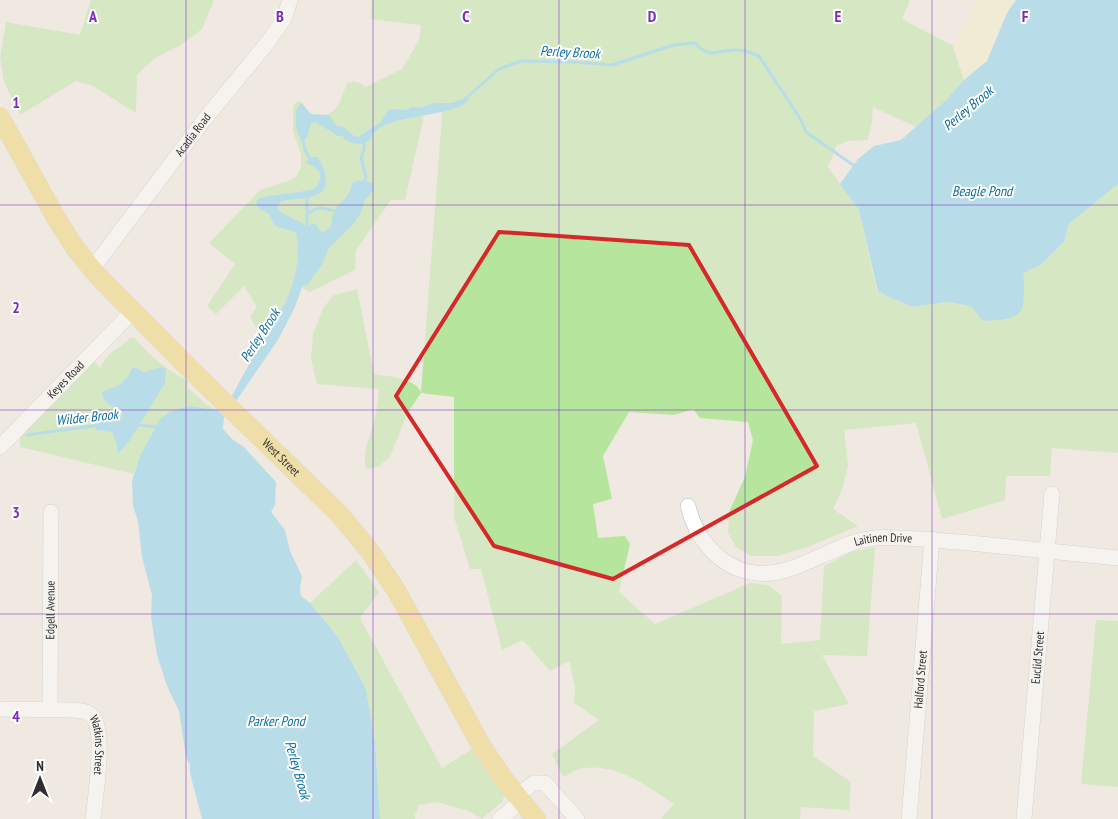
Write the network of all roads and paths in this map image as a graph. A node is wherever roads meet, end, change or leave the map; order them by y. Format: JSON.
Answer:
{"nodes":[{"id":1,"x":290,"y":0,"type":"edge"},
{"id":2,"x":0,"y":117,"type":"edge"},
{"id":3,"x":92,"y":270,"type":"junction"},
{"id":4,"x":132,"y":312,"type":"junction"},
{"id":5,"x":0,"y":447,"type":"edge"},
{"id":6,"x":1052,"y":494,"type":"dead end"},
{"id":7,"x":688,"y":506,"type":"dead end"},
{"id":8,"x":51,"y":512,"type":"dead end"},
{"id":9,"x":932,"y":539,"type":"junction"},
{"id":10,"x":1047,"y":551,"type":"junction"},
{"id":11,"x":1118,"y":558,"type":"edge"},
{"id":12,"x":0,"y":709,"type":"edge"},
{"id":13,"x":50,"y":709,"type":"junction"},
{"id":14,"x":518,"y":798,"type":"junction"},
{"id":15,"x":93,"y":819,"type":"edge"},
{"id":16,"x":500,"y":819,"type":"edge"},
{"id":17,"x":536,"y":819,"type":"edge"},
{"id":18,"x":577,"y":819,"type":"edge"},
{"id":19,"x":909,"y":819,"type":"edge"},
{"id":20,"x":1024,"y":819,"type":"edge"}],
"edges":[{"from":1,"to":3,"type":"street","name":"Acadia Road"},
{"from":2,"to":3,"type":"main road","name":"West Street"},
{"from":3,"to":4,"type":"main road","name":"West Street"},
{"from":4,"to":5,"type":"street","name":"Keyes Road"},
{"from":4,"to":14,"type":"main road","name":"West Street"},
{"from":6,"to":10,"type":"street","name":"Euclid Street"},
{"from":7,"to":9,"type":"street","name":"Laitinen Drive"},
{"from":8,"to":13,"type":"street","name":"Edgell Avenue"},
{"from":9,"to":10,"type":"street","name":"Laitinen Drive"},
{"from":9,"to":19,"type":"street","name":"Halford Street"},
{"from":10,"to":11,"type":"street","name":"Laitinen Drive"},
{"from":10,"to":20,"type":"street","name":"Euclid Street"},
{"from":12,"to":13,"type":"street"},
{"from":13,"to":15,"type":"street","name":"Watkins Street"},
{"from":14,"to":16,"type":"street"},
{"from":14,"to":17,"type":"main road","name":"West Street"},
{"from":14,"to":18,"type":"street"}]}
